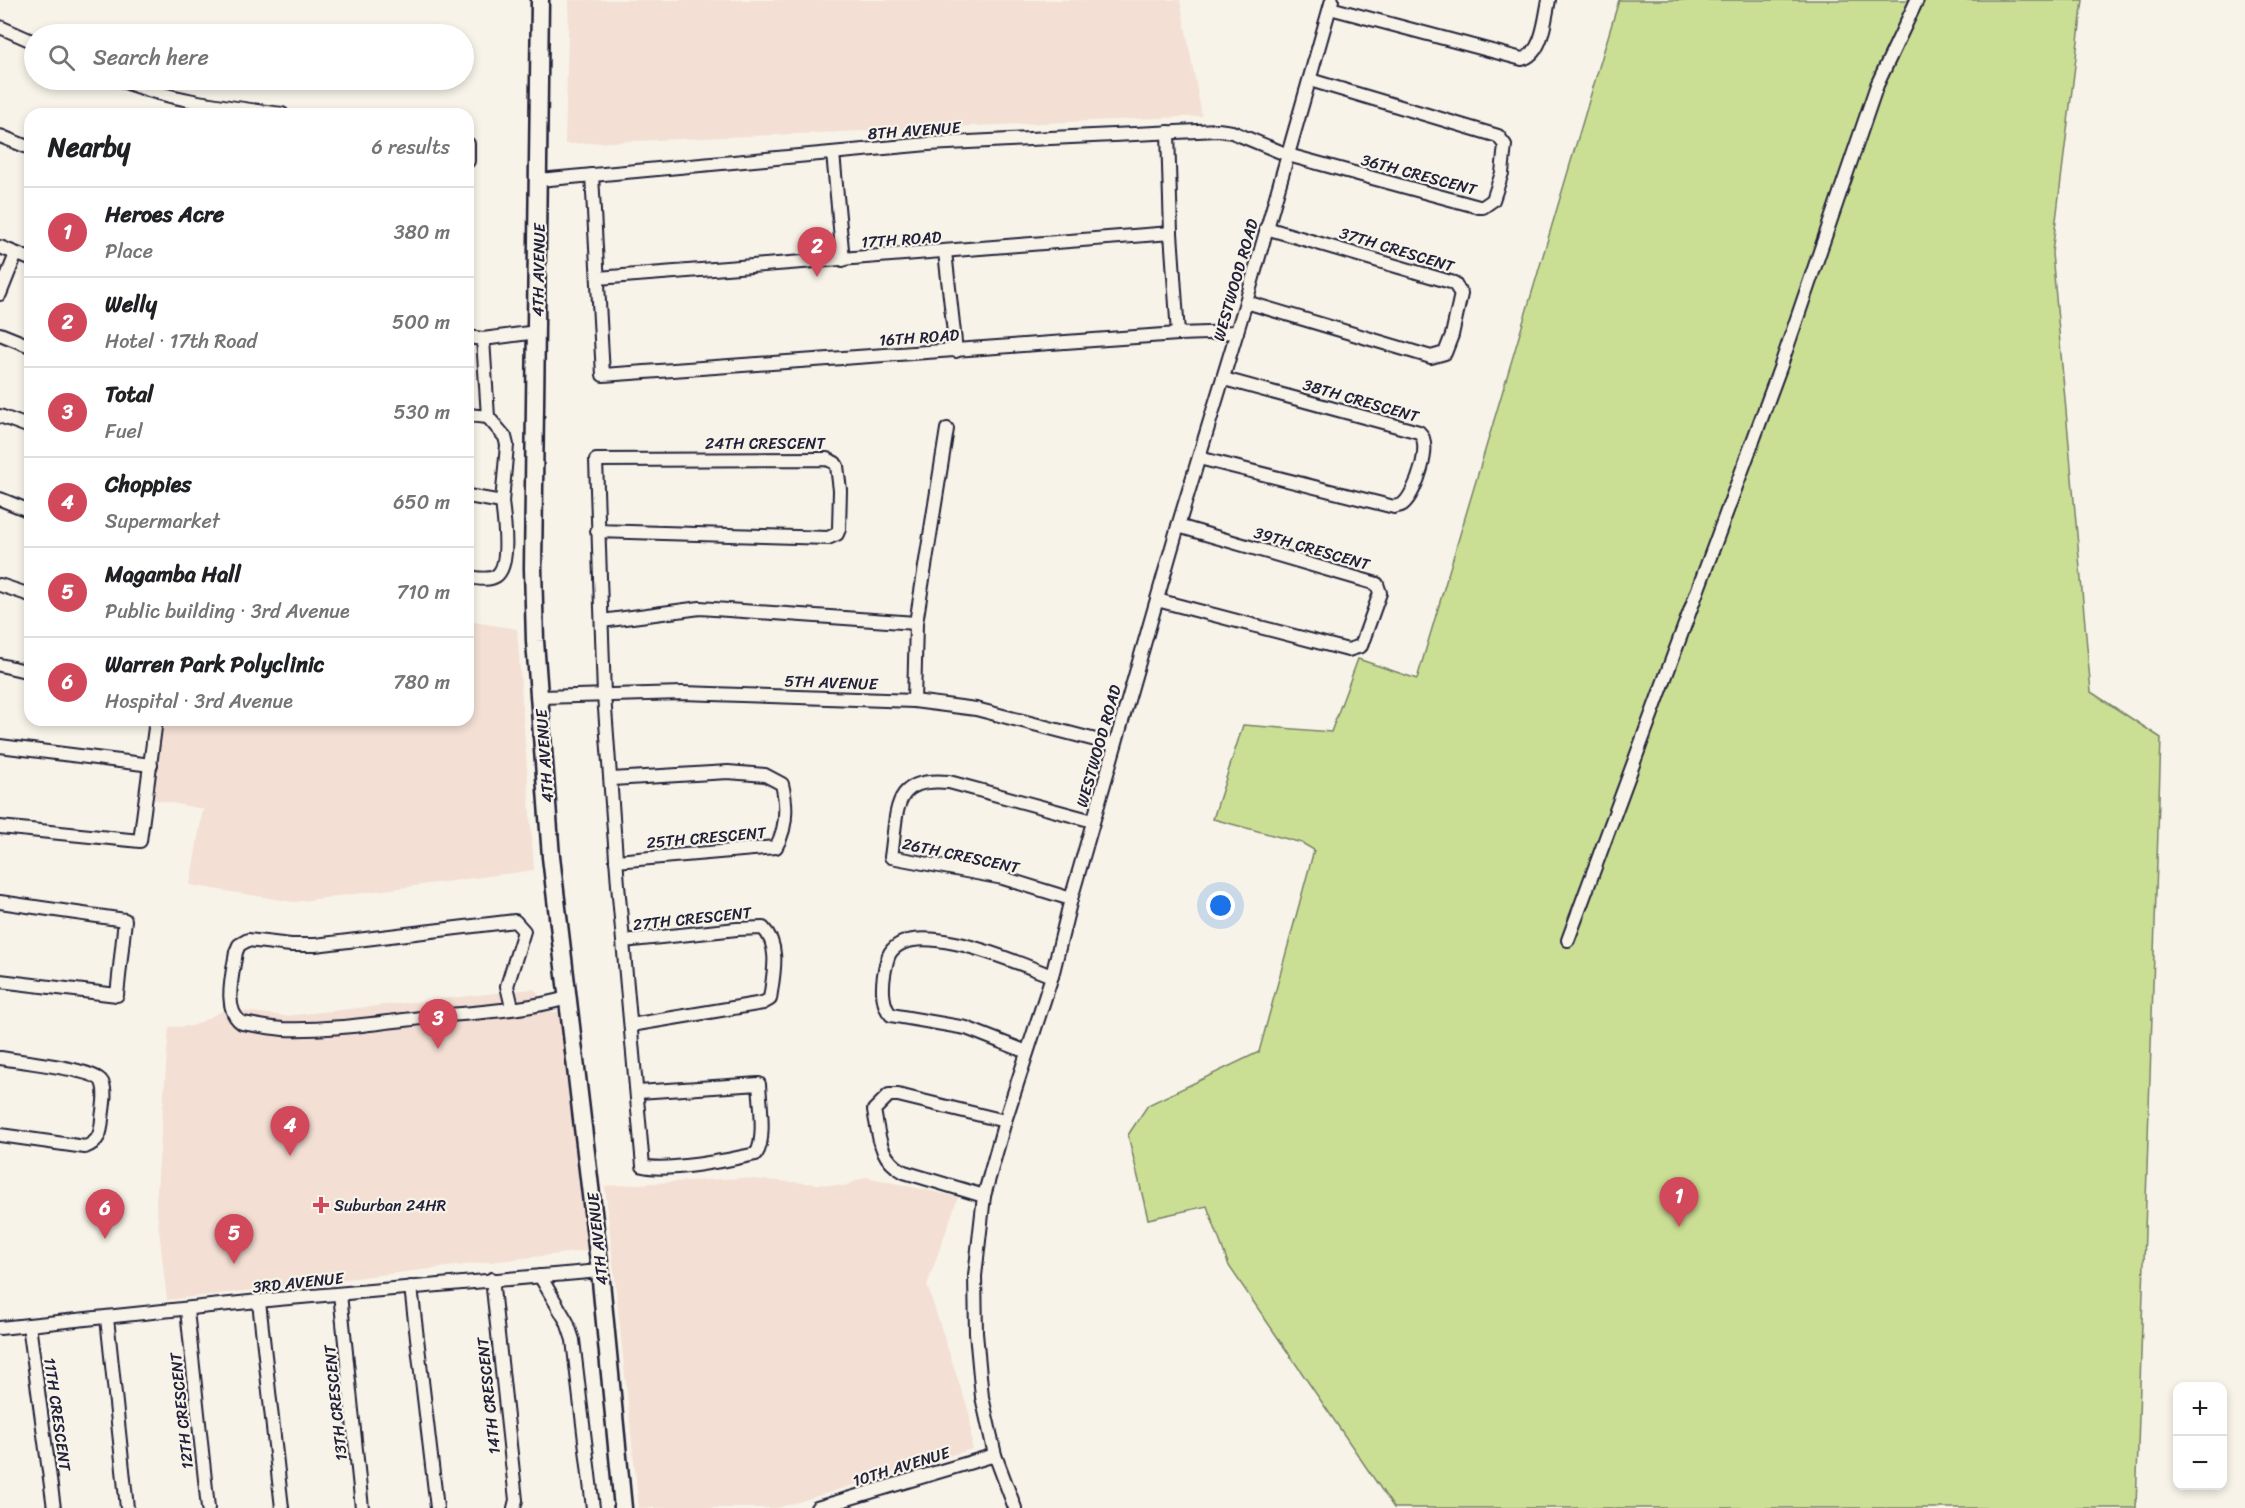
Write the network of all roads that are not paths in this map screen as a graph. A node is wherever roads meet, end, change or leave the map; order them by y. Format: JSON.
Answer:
{"nodes":[{"id":1,"x":540,"y":0,"type":"edge"},
{"id":2,"x":1549,"y":0,"type":"edge"},
{"id":3,"x":1917,"y":0,"type":"edge"},
{"id":4,"x":1331,"y":4,"type":"edge"},
{"id":5,"x":0,"y":27,"type":"edge"},
{"id":6,"x":24,"y":38,"type":"edge"},
{"id":7,"x":1310,"y":80,"type":"junction"},
{"id":8,"x":147,"y":90,"type":"edge"},
{"id":9,"x":214,"y":108,"type":"edge"},
{"id":10,"x":1168,"y":132,"type":"junction"},
{"id":11,"x":0,"y":136,"type":"edge"},
{"id":12,"x":24,"y":146,"type":"edge"},
{"id":13,"x":833,"y":153,"type":"junction"},
{"id":14,"x":1288,"y":155,"type":"junction"},
{"id":15,"x":591,"y":175,"type":"junction"},
{"id":16,"x":539,"y":180,"type":"junction"},
{"id":17,"x":1266,"y":228,"type":"junction"},
{"id":18,"x":1171,"y":233,"type":"junction"},
{"id":19,"x":0,"y":247,"type":"edge"},
{"id":20,"x":945,"y":252,"type":"junction"},
{"id":21,"x":16,"y":254,"type":"junction"},
{"id":22,"x":24,"y":257,"type":"edge"},
{"id":23,"x":843,"y":260,"type":"junction"},
{"id":24,"x":598,"y":278,"type":"junction"},
{"id":25,"x":0,"y":294,"type":"edge"},
{"id":26,"x":1246,"y":302,"type":"junction"},
{"id":27,"x":537,"y":332,"type":"junction"},
{"id":28,"x":1237,"y":332,"type":"junction"},
{"id":29,"x":0,"y":334,"type":"edge"},
{"id":30,"x":1178,"y":334,"type":"junction"},
{"id":31,"x":474,"y":338,"type":"edge"},
{"id":32,"x":483,"y":339,"type":"junction"},
{"id":33,"x":24,"y":344,"type":"edge"},
{"id":34,"x":956,"y":351,"type":"junction"},
{"id":35,"x":1224,"y":380,"type":"junction"},
{"id":36,"x":474,"y":415,"type":"edge"},
{"id":37,"x":0,"y":416,"type":"edge"},
{"id":38,"x":488,"y":417,"type":"junction"},
{"id":39,"x":24,"y":425,"type":"edge"},
{"id":40,"x":947,"y":429,"type":"dead end"},
{"id":41,"x":1199,"y":458,"type":"junction"},
{"id":42,"x":474,"y":497,"type":"edge"},
{"id":43,"x":0,"y":499,"type":"edge"},
{"id":44,"x":502,"y":502,"type":"junction"},
{"id":45,"x":24,"y":509,"type":"edge"},
{"id":46,"x":1178,"y":526,"type":"junction"},
{"id":47,"x":597,"y":531,"type":"junction"},
{"id":48,"x":474,"y":578,"type":"edge"},
{"id":49,"x":0,"y":585,"type":"edge"},
{"id":50,"x":24,"y":593,"type":"edge"},
{"id":51,"x":1157,"y":600,"type":"junction"},
{"id":52,"x":602,"y":621,"type":"junction"},
{"id":53,"x":916,"y":622,"type":"junction"},
{"id":54,"x":0,"y":665,"type":"edge"},
{"id":55,"x":24,"y":671,"type":"edge"},
{"id":56,"x":604,"y":695,"type":"junction"},
{"id":57,"x":540,"y":697,"type":"junction"},
{"id":58,"x":914,"y":701,"type":"junction"},
{"id":59,"x":155,"y":726,"type":"edge"},
{"id":60,"x":1115,"y":745,"type":"junction"},
{"id":61,"x":0,"y":747,"type":"edge"},
{"id":62,"x":151,"y":765,"type":"junction"},
{"id":63,"x":612,"y":779,"type":"junction"},
{"id":64,"x":1093,"y":821,"type":"junction"},
{"id":65,"x":0,"y":827,"type":"edge"},
{"id":66,"x":616,"y":861,"type":"junction"},
{"id":67,"x":1071,"y":898,"type":"junction"},
{"id":68,"x":0,"y":902,"type":"edge"},
{"id":69,"x":1568,"y":940,"type":"dead end"},
{"id":70,"x":623,"y":941,"type":"junction"},
{"id":71,"x":1052,"y":976,"type":"junction"},
{"id":72,"x":0,"y":981,"type":"edge"},
{"id":73,"x":567,"y":998,"type":"junction"},
{"id":74,"x":512,"y":1007,"type":"junction"},
{"id":75,"x":631,"y":1025,"type":"junction"},
{"id":76,"x":1027,"y":1052,"type":"junction"},
{"id":77,"x":0,"y":1058,"type":"edge"},
{"id":78,"x":638,"y":1092,"type":"junction"},
{"id":79,"x":1005,"y":1121,"type":"junction"},
{"id":80,"x":0,"y":1135,"type":"edge"},
{"id":81,"x":984,"y":1196,"type":"junction"},
{"id":82,"x":600,"y":1271,"type":"junction"},
{"id":83,"x":540,"y":1276,"type":"junction"},
{"id":84,"x":492,"y":1279,"type":"junction"},
{"id":85,"x":411,"y":1287,"type":"junction"},
{"id":86,"x":340,"y":1294,"type":"junction"},
{"id":87,"x":259,"y":1302,"type":"junction"},
{"id":88,"x":187,"y":1310,"type":"junction"},
{"id":89,"x":107,"y":1318,"type":"junction"},
{"id":90,"x":29,"y":1325,"type":"junction"},
{"id":91,"x":0,"y":1328,"type":"edge"},
{"id":92,"x":995,"y":1455,"type":"junction"},
{"id":93,"x":54,"y":1508,"type":"edge"},
{"id":94,"x":127,"y":1508,"type":"edge"},
{"id":95,"x":208,"y":1508,"type":"edge"},
{"id":96,"x":282,"y":1508,"type":"edge"},
{"id":97,"x":362,"y":1508,"type":"edge"},
{"id":98,"x":438,"y":1508,"type":"edge"},
{"id":99,"x":513,"y":1508,"type":"edge"},
{"id":100,"x":593,"y":1508,"type":"edge"},
{"id":101,"x":623,"y":1508,"type":"edge"},
{"id":102,"x":817,"y":1508,"type":"edge"},
{"id":103,"x":1014,"y":1508,"type":"edge"}],
"edges":[{"from":1,"to":16,"type":"street","name":"4TH AVENUE"},
{"from":2,"to":4,"type":"street"},
{"from":3,"to":69,"type":"street"},
{"from":4,"to":7,"type":"street","name":"WESTWOOD ROAD"},
{"from":5,"to":6,"type":"street"},
{"from":7,"to":14,"type":"street","name":"WESTWOOD ROAD"},
{"from":7,"to":14,"type":"street","name":"36TH CRESCENT"},
{"from":8,"to":9,"type":"street"},
{"from":10,"to":13,"type":"street","name":"8TH AVENUE"},
{"from":10,"to":14,"type":"street","name":"8TH AVENUE"},
{"from":10,"to":18,"type":"street"},
{"from":11,"to":12,"type":"street"},
{"from":13,"to":15,"type":"street","name":"8TH AVENUE"},
{"from":13,"to":23,"type":"street"},
{"from":14,"to":17,"type":"street","name":"WESTWOOD ROAD"},
{"from":15,"to":16,"type":"street","name":"8TH AVENUE"},
{"from":15,"to":24,"type":"street"},
{"from":16,"to":27,"type":"street","name":"4TH AVENUE"},
{"from":17,"to":26,"type":"street","name":"WESTWOOD ROAD"},
{"from":17,"to":26,"type":"street","name":"37TH CRESCENT"},
{"from":18,"to":20,"type":"street","name":"17TH ROAD"},
{"from":18,"to":30,"type":"street"},
{"from":19,"to":21,"type":"street"},
{"from":20,"to":23,"type":"street","name":"17TH ROAD"},
{"from":20,"to":34,"type":"street"},
{"from":21,"to":22,"type":"street"},
{"from":21,"to":25,"type":"street"},
{"from":23,"to":24,"type":"street","name":"17TH ROAD"},
{"from":24,"to":34,"type":"street","name":"16TH ROAD"},
{"from":26,"to":28,"type":"street","name":"WESTWOOD ROAD"},
{"from":27,"to":32,"type":"street"},
{"from":27,"to":57,"type":"street","name":"4TH AVENUE"},
{"from":28,"to":30,"type":"street","name":"16TH ROAD"},
{"from":28,"to":35,"type":"street","name":"WESTWOOD ROAD"},
{"from":29,"to":33,"type":"street"},
{"from":30,"to":34,"type":"street","name":"16TH ROAD"},
{"from":31,"to":32,"type":"street"},
{"from":32,"to":38,"type":"street"},
{"from":35,"to":41,"type":"street","name":"WESTWOOD ROAD"},
{"from":35,"to":41,"type":"street","name":"38TH CRESCENT"},
{"from":36,"to":38,"type":"street"},
{"from":37,"to":39,"type":"street"},
{"from":38,"to":44,"type":"street"},
{"from":40,"to":53,"type":"street"},
{"from":41,"to":46,"type":"street","name":"WESTWOOD ROAD"},
{"from":42,"to":44,"type":"street"},
{"from":43,"to":45,"type":"street"},
{"from":44,"to":48,"type":"street"},
{"from":46,"to":51,"type":"street","name":"WESTWOOD ROAD"},
{"from":46,"to":51,"type":"street","name":"39TH CRESCENT"},
{"from":47,"to":47,"type":"street","name":"24TH CRESCENT"},
{"from":47,"to":52,"type":"street"},
{"from":49,"to":50,"type":"street"},
{"from":51,"to":60,"type":"street","name":"WESTWOOD ROAD"},
{"from":52,"to":53,"type":"street"},
{"from":52,"to":56,"type":"street"},
{"from":53,"to":58,"type":"street"},
{"from":54,"to":55,"type":"street"},
{"from":56,"to":57,"type":"street","name":"5TH AVENUE"},
{"from":56,"to":58,"type":"street","name":"5TH AVENUE"},
{"from":56,"to":63,"type":"street"},
{"from":57,"to":73,"type":"street","name":"4TH AVENUE"},
{"from":58,"to":60,"type":"street","name":"5TH AVENUE"},
{"from":59,"to":62,"type":"street"},
{"from":60,"to":64,"type":"street","name":"WESTWOOD ROAD"},
{"from":61,"to":62,"type":"street"},
{"from":62,"to":65,"type":"street"},
{"from":63,"to":66,"type":"street"},
{"from":63,"to":66,"type":"street","name":"25TH CRESCENT"},
{"from":64,"to":67,"type":"street","name":"WESTWOOD ROAD"},
{"from":64,"to":67,"type":"street","name":"26TH CRESCENT"},
{"from":66,"to":70,"type":"street"},
{"from":67,"to":71,"type":"street","name":"WESTWOOD ROAD"},
{"from":68,"to":72,"type":"street"},
{"from":70,"to":75,"type":"street"},
{"from":70,"to":75,"type":"street","name":"27TH CRESCENT"},
{"from":71,"to":76,"type":"street","name":"WESTWOOD ROAD"},
{"from":71,"to":76,"type":"street"},
{"from":73,"to":74,"type":"street"},
{"from":73,"to":82,"type":"street","name":"4TH AVENUE"},
{"from":74,"to":74,"type":"street"},
{"from":75,"to":78,"type":"street"},
{"from":76,"to":79,"type":"street","name":"WESTWOOD ROAD"},
{"from":77,"to":80,"type":"street"},
{"from":78,"to":78,"type":"street"},
{"from":79,"to":81,"type":"street","name":"WESTWOOD ROAD"},
{"from":79,"to":81,"type":"street"},
{"from":81,"to":92,"type":"street","name":"WESTWOOD ROAD"},
{"from":82,"to":83,"type":"street","name":"3RD AVENUE"},
{"from":82,"to":101,"type":"street","name":"4TH AVENUE"},
{"from":83,"to":84,"type":"street","name":"3RD AVENUE"},
{"from":83,"to":100,"type":"street"},
{"from":84,"to":85,"type":"street","name":"3RD AVENUE"},
{"from":84,"to":99,"type":"street","name":"14TH CRESCENT"},
{"from":85,"to":86,"type":"street","name":"3RD AVENUE"},
{"from":85,"to":98,"type":"street"},
{"from":86,"to":87,"type":"street","name":"3RD AVENUE"},
{"from":86,"to":97,"type":"street","name":"13TH CRESCENT"},
{"from":87,"to":88,"type":"street","name":"3RD AVENUE"},
{"from":87,"to":96,"type":"street"},
{"from":88,"to":89,"type":"street","name":"3RD AVENUE"},
{"from":88,"to":95,"type":"street","name":"12TH CRESCENT"},
{"from":89,"to":90,"type":"street","name":"3RD AVENUE"},
{"from":89,"to":94,"type":"street"},
{"from":90,"to":91,"type":"street","name":"3RD AVENUE"},
{"from":90,"to":93,"type":"street","name":"11TH CRESCENT"},
{"from":92,"to":102,"type":"street","name":"10TH AVENUE"},
{"from":92,"to":103,"type":"street","name":"WESTWOOD ROAD"}]}
